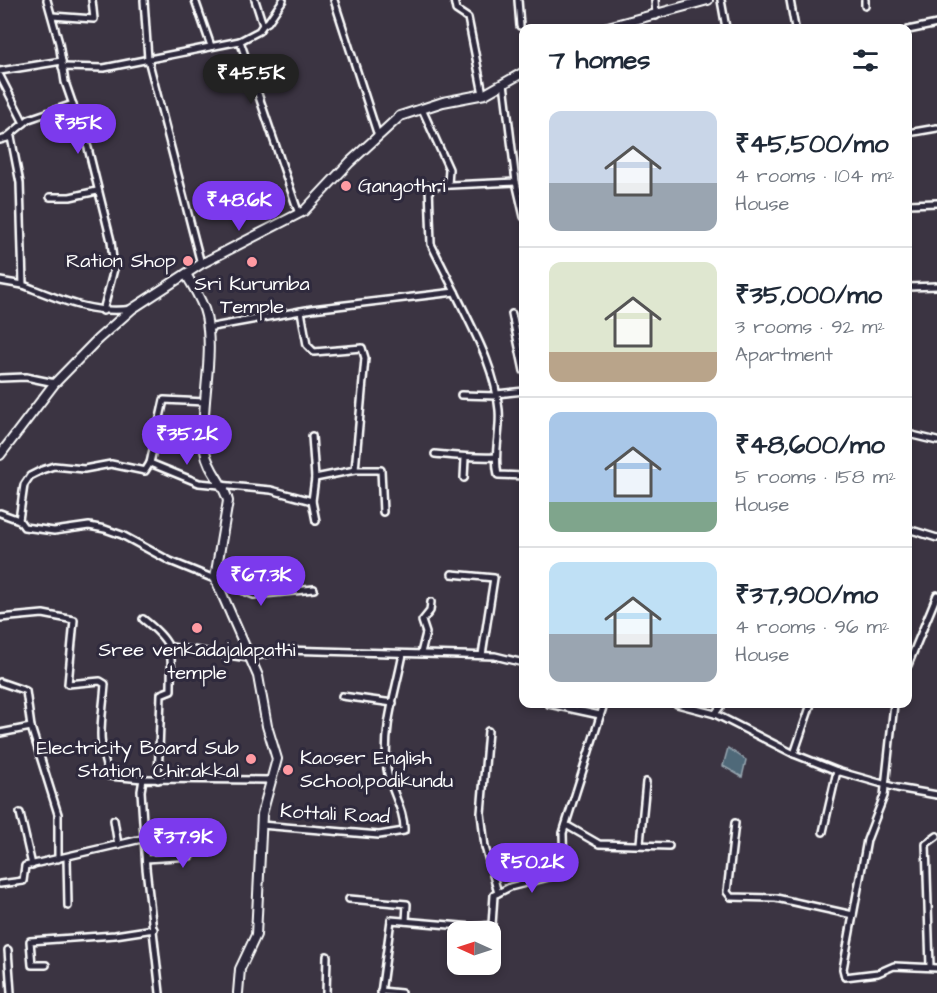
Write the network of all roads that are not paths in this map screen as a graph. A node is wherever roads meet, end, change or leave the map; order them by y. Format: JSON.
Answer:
{"nodes":[{"id":1,"x":47,"y":0,"type":"edge"},
{"id":2,"x":92,"y":0,"type":"edge"},
{"id":3,"x":144,"y":0,"type":"edge"},
{"id":4,"x":195,"y":0,"type":"edge"},
{"id":5,"x":255,"y":0,"type":"edge"},
{"id":6,"x":283,"y":0,"type":"edge"},
{"id":7,"x":334,"y":0,"type":"edge"},
{"id":8,"x":454,"y":0,"type":"edge"},
{"id":9,"x":518,"y":0,"type":"edge"},
{"id":10,"x":655,"y":0,"type":"edge"},
{"id":11,"x":708,"y":0,"type":"edge"},
{"id":12,"x":721,"y":0,"type":"edge"},
{"id":13,"x":790,"y":0,"type":"edge"},
{"id":14,"x":52,"y":16,"type":"junction"},
{"id":15,"x":656,"y":16,"type":"junction"},
{"id":16,"x":520,"y":24,"type":"edge"},
{"id":17,"x":621,"y":24,"type":"edge"},
{"id":18,"x":725,"y":24,"type":"edge"},
{"id":19,"x":794,"y":24,"type":"edge"},
{"id":20,"x":937,"y":24,"type":"edge"},
{"id":21,"x":263,"y":25,"type":"junction"},
{"id":22,"x":912,"y":29,"type":"edge"},
{"id":23,"x":240,"y":41,"type":"junction"},
{"id":24,"x":211,"y":46,"type":"junction"},
{"id":25,"x":148,"y":59,"type":"junction"},
{"id":26,"x":62,"y":64,"type":"junction"},
{"id":27,"x":0,"y":70,"type":"edge"},
{"id":28,"x":519,"y":75,"type":"edge"},
{"id":29,"x":0,"y":76,"type":"edge"},
{"id":30,"x":504,"y":83,"type":"junction"},
{"id":31,"x":483,"y":94,"type":"junction"},
{"id":32,"x":73,"y":104,"type":"junction"},
{"id":33,"x":422,"y":109,"type":"junction"},
{"id":34,"x":24,"y":123,"type":"junction"},
{"id":35,"x":937,"y":128,"type":"edge"},
{"id":36,"x":912,"y":132,"type":"edge"},
{"id":37,"x":378,"y":136,"type":"junction"},
{"id":38,"x":0,"y":140,"type":"edge"},
{"id":39,"x":516,"y":182,"type":"junction"},
{"id":40,"x":448,"y":185,"type":"junction"},
{"id":41,"x":97,"y":191,"type":"junction"},
{"id":42,"x":519,"y":195,"type":"edge"},
{"id":43,"x":50,"y":197,"type":"dead end"},
{"id":44,"x":937,"y":203,"type":"edge"},
{"id":45,"x":912,"y":204,"type":"edge"},
{"id":46,"x":299,"y":214,"type":"junction"},
{"id":47,"x":201,"y":264,"type":"junction"},
{"id":48,"x":186,"y":274,"type":"junction"},
{"id":49,"x":0,"y":280,"type":"edge"},
{"id":50,"x":23,"y":285,"type":"junction"},
{"id":51,"x":937,"y":286,"type":"edge"},
{"id":52,"x":912,"y":287,"type":"edge"},
{"id":53,"x":455,"y":292,"type":"junction"},
{"id":54,"x":132,"y":309,"type":"junction"},
{"id":55,"x":103,"y":311,"type":"junction"},
{"id":56,"x":301,"y":311,"type":"junction"},
{"id":57,"x":512,"y":314,"type":"dead end"},
{"id":58,"x":207,"y":328,"type":"junction"},
{"id":59,"x":519,"y":347,"type":"edge"},
{"id":60,"x":0,"y":378,"type":"edge"},
{"id":61,"x":56,"y":383,"type":"junction"},
{"id":62,"x":519,"y":392,"type":"edge"},
{"id":63,"x":497,"y":395,"type":"junction"},
{"id":64,"x":461,"y":396,"type":"dead end"},
{"id":65,"x":205,"y":402,"type":"junction"},
{"id":66,"x":912,"y":435,"type":"edge"},
{"id":67,"x":312,"y":436,"type":"dead end"},
{"id":68,"x":937,"y":441,"type":"edge"},
{"id":69,"x":435,"y":454,"type":"dead end"},
{"id":70,"x":0,"y":455,"type":"edge"},
{"id":71,"x":496,"y":457,"type":"junction"},
{"id":72,"x":465,"y":458,"type":"junction"},
{"id":73,"x":150,"y":463,"type":"junction"},
{"id":74,"x":355,"y":470,"type":"junction"},
{"id":75,"x":519,"y":476,"type":"edge"},
{"id":76,"x":315,"y":478,"type":"junction"},
{"id":77,"x":464,"y":478,"type":"dead end"},
{"id":78,"x":220,"y":485,"type":"junction"},
{"id":79,"x":312,"y":501,"type":"junction"},
{"id":80,"x":383,"y":512,"type":"dead end"},
{"id":81,"x":0,"y":513,"type":"edge"},
{"id":82,"x":19,"y":520,"type":"junction"},
{"id":83,"x":316,"y":521,"type":"dead end"},
{"id":84,"x":912,"y":530,"type":"edge"},
{"id":85,"x":937,"y":538,"type":"edge"},
{"id":86,"x":452,"y":574,"type":"dead end"},
{"id":87,"x":215,"y":578,"type":"junction"},
{"id":88,"x":314,"y":589,"type":"dead end"},
{"id":89,"x":937,"y":595,"type":"edge"},
{"id":90,"x":431,"y":602,"type":"dead end"},
{"id":91,"x":0,"y":618,"type":"edge"},
{"id":92,"x":143,"y":619,"type":"dead end"},
{"id":93,"x":171,"y":647,"type":"junction"},
{"id":94,"x":914,"y":647,"type":"joint"},
{"id":95,"x":422,"y":653,"type":"junction"},
{"id":96,"x":912,"y":653,"type":"edge"},
{"id":97,"x":403,"y":654,"type":"junction"},
{"id":98,"x":482,"y":655,"type":"junction"},
{"id":99,"x":249,"y":658,"type":"junction"},
{"id":100,"x":519,"y":662,"type":"edge"},
{"id":101,"x":0,"y":682,"type":"edge"},
{"id":102,"x":342,"y":696,"type":"dead end"},
{"id":103,"x":393,"y":703,"type":"junction"},
{"id":104,"x":566,"y":708,"type":"edge"},
{"id":105,"x":603,"y":708,"type":"edge"},
{"id":106,"x":692,"y":708,"type":"edge"},
{"id":107,"x":719,"y":708,"type":"edge"},
{"id":108,"x":810,"y":708,"type":"edge"},
{"id":109,"x":894,"y":708,"type":"edge"},
{"id":110,"x":715,"y":714,"type":"junction"},
{"id":111,"x":600,"y":716,"type":"junction"},
{"id":112,"x":31,"y":727,"type":"junction"},
{"id":113,"x":488,"y":731,"type":"dead end"},
{"id":114,"x":0,"y":733,"type":"edge"},
{"id":115,"x":794,"y":754,"type":"junction"},
{"id":116,"x":837,"y":771,"type":"junction"},
{"id":117,"x":143,"y":779,"type":"junction"},
{"id":118,"x":158,"y":780,"type":"junction"},
{"id":119,"x":271,"y":780,"type":"junction"},
{"id":120,"x":646,"y":782,"type":"dead end"},
{"id":121,"x":885,"y":785,"type":"junction"},
{"id":122,"x":937,"y":795,"type":"edge"},
{"id":123,"x":20,"y":813,"type":"dead end"},
{"id":124,"x":114,"y":820,"type":"dead end"},
{"id":125,"x":735,"y":823,"type":"dead end"},
{"id":126,"x":261,"y":825,"type":"junction"},
{"id":127,"x":566,"y":825,"type":"junction"},
{"id":128,"x":823,"y":832,"type":"dead end"},
{"id":129,"x":937,"y":836,"type":"edge"},
{"id":130,"x":146,"y":838,"type":"junction"},
{"id":131,"x":640,"y":843,"type":"junction"},
{"id":132,"x":118,"y":844,"type":"junction"},
{"id":133,"x":214,"y":844,"type":"dead end"},
{"id":134,"x":669,"y":846,"type":"dead end"},
{"id":135,"x":67,"y":857,"type":"junction"},
{"id":136,"x":58,"y":859,"type":"junction"},
{"id":137,"x":146,"y":859,"type":"junction"},
{"id":138,"x":32,"y":865,"type":"junction"},
{"id":139,"x":0,"y":884,"type":"edge"},
{"id":140,"x":498,"y":893,"type":"junction"},
{"id":141,"x":349,"y":899,"type":"dead end"},
{"id":142,"x":68,"y":906,"type":"dead end"},
{"id":143,"x":853,"y":915,"type":"junction"},
{"id":144,"x":406,"y":921,"type":"junction"},
{"id":145,"x":154,"y":929,"type":"junction"},
{"id":146,"x":8,"y":950,"type":"dead end"},
{"id":147,"x":327,"y":956,"type":"dead end"},
{"id":148,"x":46,"y":965,"type":"dead end"},
{"id":149,"x":930,"y":967,"type":"junction"},
{"id":150,"x":937,"y":968,"type":"edge"},
{"id":151,"x":381,"y":992,"type":"edge"},
{"id":152,"x":11,"y":993,"type":"edge"},
{"id":153,"x":160,"y":993,"type":"edge"},
{"id":154,"x":238,"y":993,"type":"edge"},
{"id":155,"x":326,"y":993,"type":"edge"},
{"id":156,"x":401,"y":993,"type":"edge"}],
"edges":[{"from":1,"to":14,"type":"street"},
{"from":2,"to":14,"type":"street"},
{"from":3,"to":25,"type":"street"},
{"from":4,"to":24,"type":"street"},
{"from":5,"to":21,"type":"street"},
{"from":6,"to":21,"type":"street"},
{"from":7,"to":37,"type":"street"},
{"from":8,"to":31,"type":"street"},
{"from":9,"to":16,"type":"street"},
{"from":10,"to":15,"type":"street"},
{"from":11,"to":15,"type":"main road"},
{"from":12,"to":18,"type":"street"},
{"from":13,"to":19,"type":"street"},
{"from":14,"to":26,"type":"street"},
{"from":15,"to":17,"type":"main road"},
{"from":20,"to":22,"type":"street"},
{"from":21,"to":23,"type":"street"},
{"from":23,"to":24,"type":"street"},
{"from":23,"to":46,"type":"street"},
{"from":24,"to":25,"type":"street"},
{"from":25,"to":26,"type":"street"},
{"from":25,"to":47,"type":"street"},
{"from":26,"to":27,"type":"street"},
{"from":26,"to":32,"type":"street"},
{"from":28,"to":30,"type":"main road"},
{"from":29,"to":34,"type":"street"},
{"from":30,"to":31,"type":"main road"},
{"from":30,"to":39,"type":"street"},
{"from":31,"to":33,"type":"main road"},
{"from":32,"to":34,"type":"street"},
{"from":32,"to":41,"type":"street"},
{"from":33,"to":37,"type":"main road"},
{"from":33,"to":40,"type":"street"},
{"from":34,"to":38,"type":"street"},
{"from":35,"to":36,"type":"street"},
{"from":37,"to":46,"type":"main road"},
{"from":38,"to":50,"type":"street"},
{"from":39,"to":40,"type":"street"},
{"from":39,"to":42,"type":"street"},
{"from":40,"to":53,"type":"street"},
{"from":41,"to":43,"type":"street"},
{"from":41,"to":55,"type":"street"},
{"from":44,"to":45,"type":"street"},
{"from":46,"to":47,"type":"main road"},
{"from":47,"to":48,"type":"main road"},
{"from":48,"to":54,"type":"main road"},
{"from":48,"to":58,"type":"main road"},
{"from":49,"to":50,"type":"street"},
{"from":50,"to":55,"type":"street"},
{"from":51,"to":52,"type":"street"},
{"from":53,"to":56,"type":"street"},
{"from":53,"to":63,"type":"street"},
{"from":54,"to":55,"type":"street"},
{"from":54,"to":61,"type":"main road"},
{"from":56,"to":58,"type":"street"},
{"from":56,"to":74,"type":"street"},
{"from":57,"to":59,"type":"street"},
{"from":58,"to":65,"type":"main road"},
{"from":60,"to":61,"type":"street"},
{"from":61,"to":70,"type":"main road"},
{"from":62,"to":63,"type":"street"},
{"from":63,"to":64,"type":"street"},
{"from":63,"to":71,"type":"street"},
{"from":65,"to":73,"type":"street"},
{"from":65,"to":78,"type":"main road"},
{"from":66,"to":68,"type":"street"},
{"from":67,"to":76,"type":"street"},
{"from":69,"to":72,"type":"street"},
{"from":71,"to":72,"type":"street"},
{"from":71,"to":75,"type":"street"},
{"from":72,"to":77,"type":"street"},
{"from":73,"to":78,"type":"street"},
{"from":73,"to":82,"type":"street"},
{"from":74,"to":76,"type":"street"},
{"from":74,"to":80,"type":"street"},
{"from":76,"to":79,"type":"street"},
{"from":78,"to":79,"type":"street"},
{"from":78,"to":87,"type":"main road"},
{"from":79,"to":83,"type":"street"},
{"from":81,"to":82,"type":"street"},
{"from":82,"to":87,"type":"street"},
{"from":84,"to":85,"type":"street"},
{"from":86,"to":98,"type":"street"},
{"from":87,"to":88,"type":"street"},
{"from":87,"to":99,"type":"main road"},
{"from":89,"to":94,"type":"street"},
{"from":90,"to":95,"type":"street"},
{"from":91,"to":117,"type":"street"},
{"from":92,"to":93,"type":"street"},
{"from":93,"to":99,"type":"street"},
{"from":93,"to":118,"type":"street"},
{"from":94,"to":96,"type":"street"},
{"from":95,"to":97,"type":"street"},
{"from":95,"to":98,"type":"street"},
{"from":97,"to":99,"type":"street"},
{"from":97,"to":103,"type":"street","name":"Kottali Road"},
{"from":98,"to":100,"type":"street"},
{"from":99,"to":119,"type":"main road"},
{"from":101,"to":112,"type":"street"},
{"from":102,"to":103,"type":"street"},
{"from":103,"to":126,"type":"street","name":"Kottali Road"},
{"from":104,"to":111,"type":"street"},
{"from":105,"to":111,"type":"street"},
{"from":106,"to":110,"type":"street"},
{"from":107,"to":110,"type":"street"},
{"from":108,"to":115,"type":"street"},
{"from":109,"to":121,"type":"street"},
{"from":110,"to":115,"type":"street"},
{"from":111,"to":127,"type":"street"},
{"from":112,"to":114,"type":"street"},
{"from":112,"to":136,"type":"street"},
{"from":113,"to":140,"type":"street"},
{"from":115,"to":116,"type":"street"},
{"from":116,"to":121,"type":"street"},
{"from":116,"to":128,"type":"street"},
{"from":117,"to":118,"type":"street"},
{"from":117,"to":130,"type":"street"},
{"from":118,"to":119,"type":"street"},
{"from":119,"to":126,"type":"main road"},
{"from":120,"to":131,"type":"street"},
{"from":121,"to":122,"type":"street"},
{"from":121,"to":143,"type":"street"},
{"from":123,"to":138,"type":"street"},
{"from":124,"to":132,"type":"street"},
{"from":125,"to":143,"type":"street"},
{"from":126,"to":154,"type":"main road"},
{"from":127,"to":131,"type":"street"},
{"from":127,"to":140,"type":"street"},
{"from":129,"to":149,"type":"street"},
{"from":130,"to":132,"type":"street"},
{"from":130,"to":137,"type":"street"},
{"from":131,"to":134,"type":"street"},
{"from":132,"to":135,"type":"street"},
{"from":133,"to":137,"type":"street"},
{"from":135,"to":136,"type":"street"},
{"from":135,"to":142,"type":"street"},
{"from":136,"to":138,"type":"street"},
{"from":137,"to":145,"type":"street"},
{"from":138,"to":139,"type":"street"},
{"from":140,"to":144,"type":"street"},
{"from":141,"to":144,"type":"street"},
{"from":143,"to":149,"type":"street"},
{"from":144,"to":151,"type":"street"},
{"from":145,"to":148,"type":"street"},
{"from":145,"to":153,"type":"street"},
{"from":146,"to":152,"type":"street"},
{"from":147,"to":155,"type":"street"},
{"from":149,"to":150,"type":"street"},
{"from":151,"to":156,"type":"street"}]}
